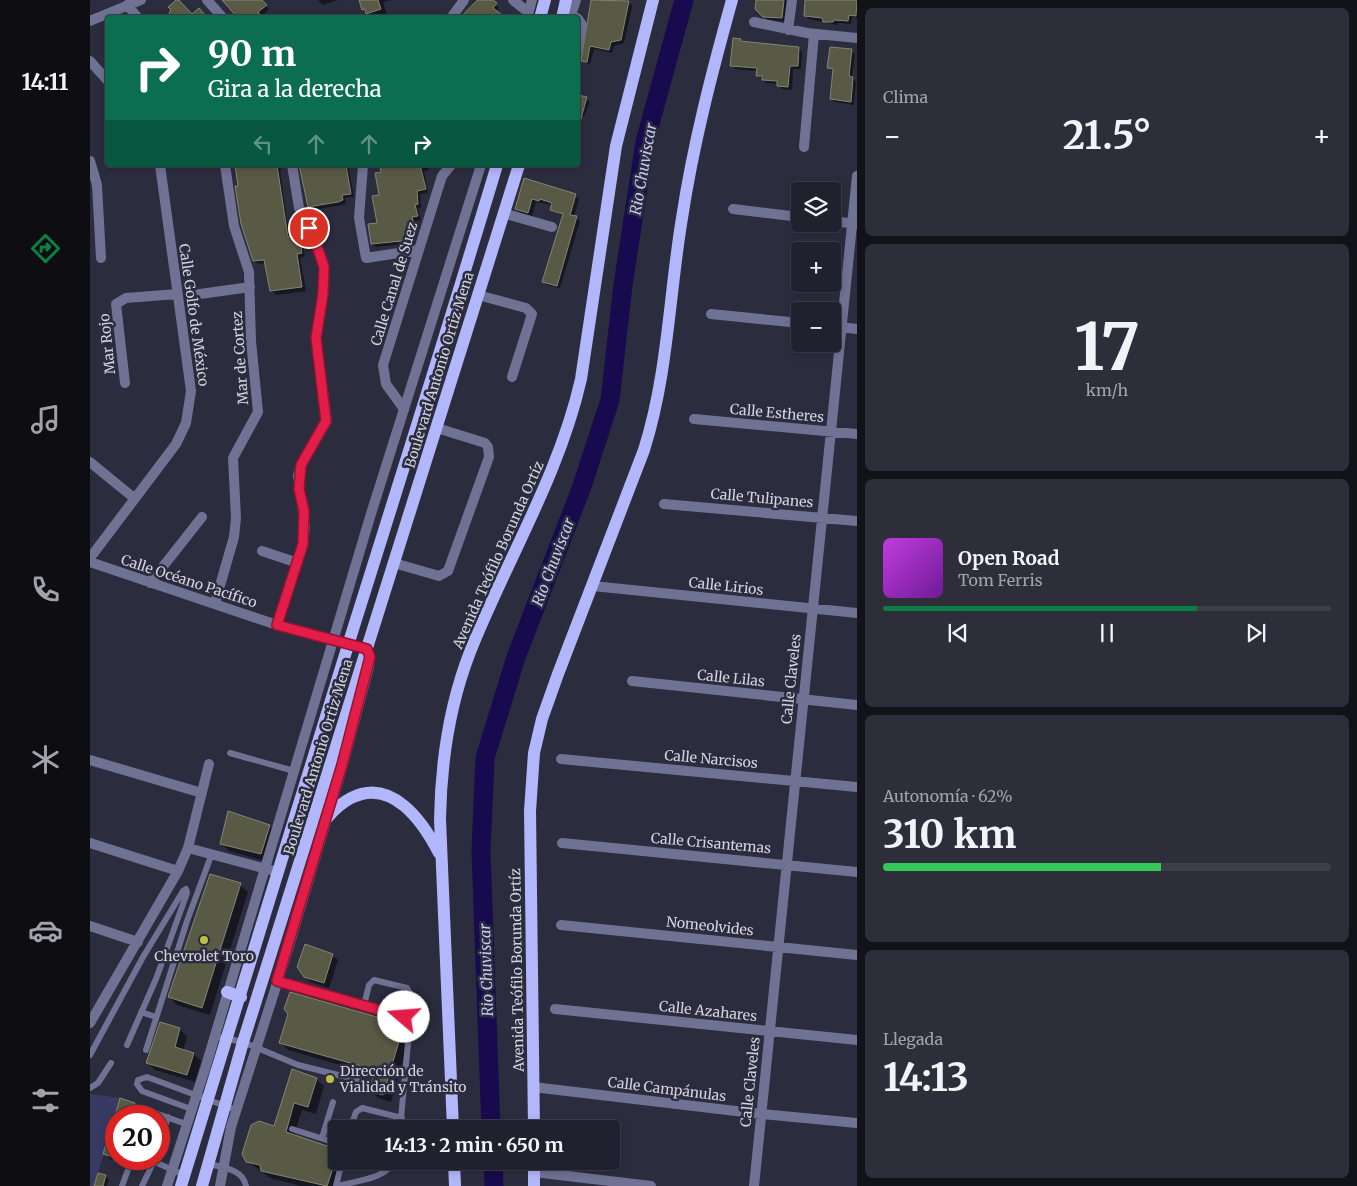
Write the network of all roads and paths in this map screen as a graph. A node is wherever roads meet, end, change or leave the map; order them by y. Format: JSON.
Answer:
{"nodes":[{"id":1,"x":141,"y":0,"type":"edge"},
{"id":2,"x":207,"y":0,"type":"edge"},
{"id":3,"x":464,"y":0,"type":"edge"},
{"id":4,"x":513,"y":0,"type":"edge"},
{"id":5,"x":532,"y":0,"type":"edge"},
{"id":6,"x":545,"y":0,"type":"edge"},
{"id":7,"x":566,"y":0,"type":"edge"},
{"id":8,"x":576,"y":0,"type":"edge"},
{"id":9,"x":653,"y":0,"type":"edge"},
{"id":10,"x":732,"y":0,"type":"edge"},
{"id":11,"x":792,"y":0,"type":"edge"},
{"id":12,"x":127,"y":5,"type":"junction"},
{"id":13,"x":135,"y":15,"type":"edge"},
{"id":14,"x":220,"y":15,"type":"edge"},
{"id":15,"x":453,"y":15,"type":"edge"},
{"id":16,"x":531,"y":15,"type":"edge"},
{"id":17,"x":532,"y":15,"type":"edge"},
{"id":18,"x":533,"y":15,"type":"edge"},
{"id":19,"x":568,"y":15,"type":"edge"},
{"id":20,"x":568,"y":15,"type":"edge"},
{"id":21,"x":580,"y":18,"type":"edge"},
{"id":22,"x":90,"y":21,"type":"edge"},
{"id":23,"x":754,"y":22,"type":"dead end"},
{"id":24,"x":788,"y":30,"type":"junction"},
{"id":25,"x":814,"y":34,"type":"junction"},
{"id":26,"x":857,"y":38,"type":"edge"},
{"id":27,"x":580,"y":45,"type":"edge"},
{"id":28,"x":90,"y":61,"type":"edge"},
{"id":29,"x":105,"y":78,"type":"edge"},
{"id":30,"x":804,"y":147,"type":"dead end"},
{"id":31,"x":90,"y":161,"type":"edge"},
{"id":32,"x":160,"y":167,"type":"edge"},
{"id":33,"x":225,"y":167,"type":"edge"},
{"id":34,"x":292,"y":167,"type":"edge"},
{"id":35,"x":363,"y":167,"type":"edge"},
{"id":36,"x":449,"y":167,"type":"edge"},
{"id":37,"x":480,"y":167,"type":"edge"},
{"id":38,"x":495,"y":167,"type":"edge"},
{"id":39,"x":518,"y":167,"type":"edge"},
{"id":40,"x":857,"y":176,"type":"edge"},
{"id":41,"x":733,"y":209,"type":"dead end"},
{"id":42,"x":503,"y":213,"type":"junction"},
{"id":43,"x":791,"y":216,"type":"edge"},
{"id":44,"x":841,"y":222,"type":"edge"},
{"id":45,"x":855,"y":223,"type":"edge"},
{"id":46,"x":552,"y":227,"type":"dead end"},
{"id":47,"x":418,"y":250,"type":"junction"},
{"id":48,"x":101,"y":258,"type":"dead end"},
{"id":49,"x":250,"y":287,"type":"junction"},
{"id":50,"x":177,"y":294,"type":"junction"},
{"id":51,"x":193,"y":295,"type":"dead end"},
{"id":52,"x":478,"y":295,"type":"junction"},
{"id":53,"x":841,"y":302,"type":"edge"},
{"id":54,"x":711,"y":314,"type":"dead end"},
{"id":55,"x":791,"y":322,"type":"edge"},
{"id":56,"x":841,"y":327,"type":"edge"},
{"id":57,"x":857,"y":329,"type":"edge"},
{"id":58,"x":835,"y":352,"type":"edge"},
{"id":59,"x":512,"y":377,"type":"dead end"},
{"id":60,"x":125,"y":383,"type":"dead end"},
{"id":61,"x":404,"y":410,"type":"junction"},
{"id":62,"x":694,"y":419,"type":"dead end"},
{"id":63,"x":436,"y":428,"type":"junction"},
{"id":64,"x":830,"y":431,"type":"junction"},
{"id":65,"x":857,"y":434,"type":"edge"},
{"id":66,"x":90,"y":462,"type":"edge"},
{"id":67,"x":134,"y":498,"type":"junction"},
{"id":68,"x":664,"y":504,"type":"dead end"},
{"id":69,"x":202,"y":517,"type":"dead end"},
{"id":70,"x":822,"y":517,"type":"junction"},
{"id":71,"x":857,"y":521,"type":"edge"},
{"id":72,"x":262,"y":551,"type":"dead end"},
{"id":73,"x":90,"y":558,"type":"edge"},
{"id":74,"x":90,"y":562,"type":"edge"},
{"id":75,"x":298,"y":563,"type":"junction"},
{"id":76,"x":394,"y":563,"type":"junction"},
{"id":77,"x":150,"y":584,"type":"junction"},
{"id":78,"x":593,"y":586,"type":"junction"},
{"id":79,"x":215,"y":603,"type":"junction"},
{"id":80,"x":812,"y":608,"type":"junction"},
{"id":81,"x":857,"y":613,"type":"edge"},
{"id":82,"x":277,"y":625,"type":"junction"},
{"id":83,"x":332,"y":640,"type":"junction"},
{"id":84,"x":349,"y":644,"type":"junction"},
{"id":85,"x":367,"y":649,"type":"junction"},
{"id":86,"x":632,"y":681,"type":"dead end"},
{"id":87,"x":803,"y":699,"type":"junction"},
{"id":88,"x":857,"y":705,"type":"edge"},
{"id":89,"x":230,"y":754,"type":"dead end"},
{"id":90,"x":561,"y":759,"type":"dead end"},
{"id":91,"x":90,"y":760,"type":"edge"},
{"id":92,"x":209,"y":764,"type":"dead end"},
{"id":93,"x":294,"y":771,"type":"junction"},
{"id":94,"x":795,"y":781,"type":"junction"},
{"id":95,"x":857,"y":787,"type":"edge"},
{"id":96,"x":202,"y":793,"type":"junction"},
{"id":97,"x":327,"y":818,"type":"junction"},
{"id":98,"x":90,"y":843,"type":"edge"},
{"id":99,"x":562,"y":843,"type":"dead end"},
{"id":100,"x":188,"y":848,"type":"junction"},
{"id":101,"x":211,"y":856,"type":"junction"},
{"id":102,"x":442,"y":858,"type":"junction"},
{"id":103,"x":786,"y":864,"type":"junction"},
{"id":104,"x":265,"y":868,"type":"junction"},
{"id":105,"x":178,"y":871,"type":"junction"},
{"id":106,"x":278,"y":872,"type":"junction"},
{"id":107,"x":857,"y":872,"type":"edge"},
{"id":108,"x":254,"y":908,"type":"junction"},
{"id":109,"x":266,"y":912,"type":"junction"},
{"id":110,"x":561,"y":925,"type":"dead end"},
{"id":111,"x":90,"y":926,"type":"edge"},
{"id":112,"x":138,"y":942,"type":"junction"},
{"id":113,"x":778,"y":947,"type":"junction"},
{"id":114,"x":857,"y":954,"type":"edge"},
{"id":115,"x":277,"y":981,"type":"junction"},
{"id":116,"x":227,"y":992,"type":"junction"},
{"id":117,"x":241,"y":997,"type":"junction"},
{"id":118,"x":364,"y":1005,"type":"junction"},
{"id":119,"x":555,"y":1008,"type":"dead end"},
{"id":120,"x":141,"y":1012,"type":"junction"},
{"id":121,"x":156,"y":1017,"type":"junction"},
{"id":122,"x":404,"y":1017,"type":"junction"},
{"id":123,"x":91,"y":1018,"type":"edge"},
{"id":124,"x":769,"y":1031,"type":"junction"},
{"id":125,"x":214,"y":1036,"type":"junction"},
{"id":126,"x":228,"y":1038,"type":"junction"},
{"id":127,"x":857,"y":1040,"type":"edge"},
{"id":128,"x":243,"y":1042,"type":"junction"},
{"id":129,"x":127,"y":1045,"type":"dead end"},
{"id":130,"x":256,"y":1048,"type":"junction"},
{"id":131,"x":146,"y":1050,"type":"dead end"},
{"id":132,"x":90,"y":1055,"type":"edge"},
{"id":133,"x":111,"y":1063,"type":"dead end"},
{"id":134,"x":358,"y":1080,"type":"dead end"},
{"id":135,"x":533,"y":1087,"type":"junction"},
{"id":136,"x":90,"y":1088,"type":"edge"},
{"id":137,"x":195,"y":1095,"type":"junction"},
{"id":138,"x":209,"y":1101,"type":"junction"},
{"id":139,"x":333,"y":1102,"type":"dead end"},
{"id":140,"x":190,"y":1108,"type":"junction"},
{"id":141,"x":231,"y":1108,"type":"junction"},
{"id":142,"x":761,"y":1114,"type":"junction"},
{"id":143,"x":170,"y":1118,"type":"edge"},
{"id":144,"x":402,"y":1118,"type":"joint"},
{"id":145,"x":353,"y":1120,"type":"edge"},
{"id":146,"x":453,"y":1120,"type":"edge"},
{"id":147,"x":534,"y":1120,"type":"edge"},
{"id":148,"x":857,"y":1123,"type":"edge"},
{"id":149,"x":186,"y":1124,"type":"junction"},
{"id":150,"x":292,"y":1129,"type":"dead end"},
{"id":151,"x":322,"y":1138,"type":"junction"},
{"id":152,"x":328,"y":1140,"type":"edge"},
{"id":153,"x":208,"y":1164,"type":"junction"},
{"id":154,"x":222,"y":1167,"type":"junction"},
{"id":155,"x":129,"y":1170,"type":"edge"},
{"id":156,"x":150,"y":1170,"type":"edge"},
{"id":157,"x":172,"y":1170,"type":"junction"},
{"id":158,"x":340,"y":1170,"type":"edge"},
{"id":159,"x":388,"y":1170,"type":"edge"},
{"id":160,"x":454,"y":1170,"type":"edge"},
{"id":161,"x":534,"y":1170,"type":"edge"},
{"id":162,"x":552,"y":1170,"type":"edge"},
{"id":163,"x":183,"y":1181,"type":"edge"},
{"id":164,"x":124,"y":1185,"type":"edge"},
{"id":165,"x":142,"y":1186,"type":"edge"},
{"id":166,"x":166,"y":1186,"type":"edge"},
{"id":167,"x":202,"y":1186,"type":"edge"},
{"id":168,"x":220,"y":1186,"type":"edge"},
{"id":169,"x":246,"y":1186,"type":"edge"},
{"id":170,"x":337,"y":1186,"type":"edge"},
{"id":171,"x":455,"y":1186,"type":"edge"},
{"id":172,"x":534,"y":1186,"type":"edge"},
{"id":173,"x":651,"y":1186,"type":"edge"},
{"id":174,"x":754,"y":1186,"type":"edge"}],
"edges":[{"from":1,"to":12,"type":"street"},
{"from":2,"to":14,"type":"street"},
{"from":3,"to":15,"type":"street"},
{"from":4,"to":16,"type":"street"},
{"from":5,"to":17,"type":"street"},
{"from":6,"to":18,"type":"main road"},
{"from":7,"to":19,"type":"main road"},
{"from":8,"to":20,"type":"street"},
{"from":9,"to":102,"type":"main road","name":"Avenida Teófilo Borunda Ortíz"},
{"from":10,"to":78,"type":"main road","name":"Avenida Teófilo Borunda Ortíz"},
{"from":11,"to":24,"type":"street"},
{"from":12,"to":13,"type":"street"},
{"from":12,"to":22,"type":"street"},
{"from":21,"to":27,"type":"lane"},
{"from":23,"to":24,"type":"street"},
{"from":24,"to":25,"type":"street"},
{"from":25,"to":26,"type":"street"},
{"from":25,"to":30,"type":"street"},
{"from":28,"to":29,"type":"street"},
{"from":31,"to":48,"type":"street"},
{"from":32,"to":50,"type":"street","name":"Calle Golfo de México"},
{"from":33,"to":49,"type":"street","name":"Mar de Cortez"},
{"from":34,"to":75,"type":"street"},
{"from":35,"to":47,"type":"street"},
{"from":36,"to":47,"type":"street","name":"Calle Canal de Suez"},
{"from":37,"to":61,"type":"street","name":"Boulevard Antonio Ortiz Mena"},
{"from":38,"to":84,"type":"main road","name":"Boulevard Antonio Ortiz Mena"},
{"from":39,"to":42,"type":"main road","name":"Boulevard Antonio Ortiz Mena"},
{"from":40,"to":45,"type":"street","name":"Calle Claveles"},
{"from":41,"to":43,"type":"street"},
{"from":42,"to":46,"type":"street"},
{"from":42,"to":52,"type":"main road","name":"Boulevard Antonio Ortiz Mena"},
{"from":44,"to":45,"type":"street"},
{"from":45,"to":53,"type":"street","name":"Calle Claveles"},
{"from":47,"to":61,"type":"street","name":"Calle Canal de Suez"},
{"from":49,"to":51,"type":"street"},
{"from":49,"to":79,"type":"street","name":"Mar de Cortez"},
{"from":50,"to":60,"type":"street","name":"Mar Rojo"},
{"from":50,"to":67,"type":"street","name":"Calle Golfo de México"},
{"from":52,"to":59,"type":"street"},
{"from":52,"to":63,"type":"main road","name":"Boulevard Antonio Ortiz Mena"},
{"from":54,"to":55,"type":"street"},
{"from":56,"to":57,"type":"street"},
{"from":58,"to":64,"type":"street","name":"Calle Claveles"},
{"from":61,"to":83,"type":"street","name":"Boulevard Antonio Ortiz Mena"},
{"from":62,"to":64,"type":"street","name":"Calle Estheres"},
{"from":63,"to":76,"type":"main road","name":"Boulevard Antonio Ortiz Mena"},
{"from":63,"to":76,"type":"street"},
{"from":64,"to":65,"type":"street","name":"Calle Estheres"},
{"from":64,"to":70,"type":"street","name":"Calle Claveles"},
{"from":66,"to":67,"type":"street"},
{"from":67,"to":73,"type":"street","name":"Calle Golfo de México"},
{"from":68,"to":70,"type":"street","name":"Calle Tulipanes"},
{"from":69,"to":77,"type":"street"},
{"from":70,"to":71,"type":"street","name":"Calle Tulipanes"},
{"from":70,"to":80,"type":"street","name":"Calle Claveles"},
{"from":72,"to":75,"type":"street"},
{"from":74,"to":77,"type":"street","name":"Calle Océano Pacífico"},
{"from":75,"to":82,"type":"street"},
{"from":76,"to":85,"type":"main road","name":"Boulevard Antonio Ortiz Mena"},
{"from":77,"to":79,"type":"street","name":"Calle Océano Pacífico"},
{"from":78,"to":80,"type":"street","name":"Calle Lirios"},
{"from":78,"to":135,"type":"main road","name":"Avenida Teófilo Borunda Ortíz"},
{"from":79,"to":82,"type":"street","name":"Calle Océano Pacífico"},
{"from":80,"to":81,"type":"street","name":"Calle Lirios"},
{"from":80,"to":87,"type":"street","name":"Calle Claveles"},
{"from":82,"to":83,"type":"street","name":"Calle Océano Pacífico"},
{"from":83,"to":84,"type":"street","name":"Calle Océano Pacífico"},
{"from":83,"to":93,"type":"street","name":"Boulevard Antonio Ortiz Mena"},
{"from":84,"to":85,"type":"street","name":"Calle Océano Pacífico"},
{"from":84,"to":106,"type":"main road","name":"Boulevard Antonio Ortiz Mena"},
{"from":85,"to":97,"type":"street"},
{"from":85,"to":128,"type":"main road","name":"Boulevard Antonio Ortiz Mena"},
{"from":86,"to":87,"type":"street","name":"Calle Lilas"},
{"from":87,"to":88,"type":"street","name":"Calle Lilas"},
{"from":87,"to":94,"type":"street","name":"Calle Claveles"},
{"from":89,"to":93,"type":"lane"},
{"from":90,"to":94,"type":"street","name":"Calle Narcisos"},
{"from":91,"to":96,"type":"street"},
{"from":92,"to":96,"type":"street"},
{"from":93,"to":104,"type":"street","name":"Boulevard Antonio Ortiz Mena"},
{"from":94,"to":95,"type":"street","name":"Calle Narcisos"},
{"from":94,"to":103,"type":"street","name":"Calle Claveles"},
{"from":96,"to":100,"type":"street"},
{"from":97,"to":102,"type":"main road"},
{"from":97,"to":115,"type":"street"},
{"from":98,"to":105,"type":"street"},
{"from":99,"to":103,"type":"street","name":"Calle Crisantemas"},
{"from":100,"to":101,"type":"street"},
{"from":100,"to":105,"type":"street"},
{"from":101,"to":104,"type":"street"},
{"from":101,"to":121,"type":"lane"},
{"from":102,"to":146,"type":"main road","name":"Avenida Teófilo Borunda Ortíz"},
{"from":103,"to":107,"type":"street","name":"Calle Crisantemas"},
{"from":103,"to":113,"type":"street","name":"Calle Claveles"},
{"from":104,"to":106,"type":"street"},
{"from":104,"to":108,"type":"street","name":"Boulevard Antonio Ortiz Mena"},
{"from":105,"to":112,"type":"street"},
{"from":106,"to":109,"type":"main road","name":"Boulevard Antonio Ortiz Mena"},
{"from":108,"to":109,"type":"main road"},
{"from":108,"to":116,"type":"street","name":"Boulevard Antonio Ortiz Mena"},
{"from":109,"to":117,"type":"main road","name":"Boulevard Antonio Ortiz Mena"},
{"from":110,"to":113,"type":"street","name":"Nomeolvides"},
{"from":111,"to":112,"type":"street"},
{"from":112,"to":123,"type":"street"},
{"from":113,"to":114,"type":"street","name":"Nomeolvides"},
{"from":113,"to":124,"type":"street","name":"Calle Claveles"},
{"from":115,"to":118,"type":"lane"},
{"from":115,"to":130,"type":"street"},
{"from":116,"to":117,"type":"main road"},
{"from":116,"to":125,"type":"street","name":"Boulevard Antonio Ortiz Mena"},
{"from":117,"to":126,"type":"main road","name":"Boulevard Antonio Ortiz Mena"},
{"from":118,"to":122,"type":"lane"},
{"from":118,"to":122,"type":"lane"},
{"from":119,"to":124,"type":"street","name":"Calle Azahares"},
{"from":120,"to":121,"type":"lane"},
{"from":120,"to":129,"type":"lane"},
{"from":120,"to":132,"type":"lane"},
{"from":121,"to":131,"type":"lane"},
{"from":122,"to":144,"type":"lane"},
{"from":124,"to":127,"type":"street","name":"Calle Azahares"},
{"from":124,"to":142,"type":"street","name":"Calle Claveles"},
{"from":125,"to":126,"type":"lane"},
{"from":125,"to":137,"type":"street","name":"Boulevard Antonio Ortiz Mena"},
{"from":126,"to":128,"type":"lane"},
{"from":126,"to":138,"type":"main road","name":"Boulevard Antonio Ortiz Mena"},
{"from":128,"to":130,"type":"lane"},
{"from":128,"to":141,"type":"main road","name":"Boulevard Antonio Ortiz Mena"},
{"from":130,"to":134,"type":"lane"},
{"from":130,"to":141,"type":"street"},
{"from":133,"to":136,"type":"lane"},
{"from":135,"to":142,"type":"street","name":"Calle Campánulas"},
{"from":135,"to":147,"type":"main road","name":"Avenida Teófilo Borunda Ortíz"},
{"from":137,"to":138,"type":"lane"},
{"from":137,"to":140,"type":"street","name":"Boulevard Antonio Ortiz Mena"},
{"from":137,"to":140,"type":"lane"},
{"from":138,"to":141,"type":"lane"},
{"from":138,"to":163,"type":"main road","name":"Boulevard Antonio Ortiz Mena"},
{"from":139,"to":151,"type":"lane"},
{"from":140,"to":149,"type":"street","name":"Boulevard Antonio Ortiz Mena"},
{"from":141,"to":153,"type":"main road","name":"Boulevard Antonio Ortiz Mena"},
{"from":141,"to":154,"type":"street"},
{"from":142,"to":148,"type":"street","name":"Calle Campánulas"},
{"from":142,"to":174,"type":"street","name":"Calle Claveles"},
{"from":143,"to":149,"type":"lane"},
{"from":144,"to":145,"type":"lane"},
{"from":149,"to":157,"type":"street","name":"Boulevard Antonio Ortiz Mena"},
{"from":150,"to":151,"type":"lane"},
{"from":151,"to":152,"type":"lane"},
{"from":153,"to":154,"type":"lane"},
{"from":153,"to":167,"type":"main road","name":"Boulevard Antonio Ortiz Mena"},
{"from":154,"to":168,"type":"street"},
{"from":154,"to":169,"type":"lane"},
{"from":155,"to":164,"type":"lane"},
{"from":156,"to":165,"type":"lane"},
{"from":157,"to":163,"type":"lane"},
{"from":157,"to":166,"type":"street","name":"Boulevard Antonio Ortiz Mena"},
{"from":158,"to":170,"type":"lane"},
{"from":159,"to":170,"type":"lane"},
{"from":160,"to":171,"type":"main road"},
{"from":161,"to":172,"type":"main road"},
{"from":162,"to":173,"type":"street"}]}
